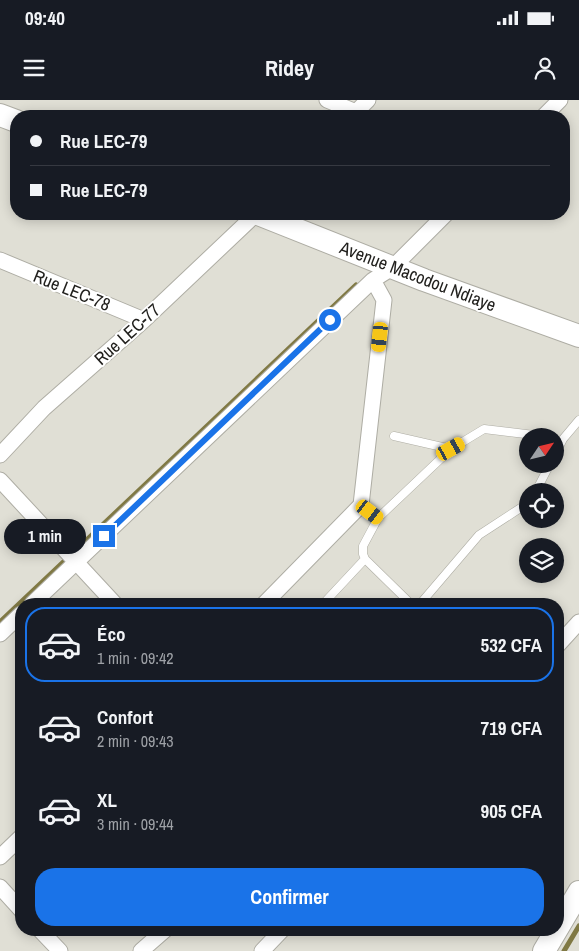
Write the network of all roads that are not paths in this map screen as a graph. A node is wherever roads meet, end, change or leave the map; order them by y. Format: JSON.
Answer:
{"nodes":[{"id":1,"x":327,"y":100,"type":"edge"},
{"id":2,"x":368,"y":100,"type":"edge"},
{"id":3,"x":560,"y":100,"type":"edge"},
{"id":4,"x":346,"y":110,"type":"edge"},
{"id":5,"x":358,"y":110,"type":"edge"},
{"id":6,"x":550,"y":110,"type":"edge"},
{"id":7,"x":251,"y":220,"type":"edge"},
{"id":8,"x":272,"y":220,"type":"edge"},
{"id":9,"x":440,"y":220,"type":"edge"},
{"id":10,"x":1,"y":262,"type":"edge"},
{"id":11,"x":392,"y":268,"type":"junction"},
{"id":12,"x":373,"y":280,"type":"junction"},
{"id":13,"x":144,"y":320,"type":"junction"},
{"id":14,"x":579,"y":336,"type":"edge"},
{"id":15,"x":579,"y":420,"type":"edge"},
{"id":16,"x":519,"y":433,"type":"edge"},
{"id":17,"x":564,"y":434,"type":"edge"},
{"id":18,"x":394,"y":436,"type":"dead end"},
{"id":19,"x":451,"y":449,"type":"junction"},
{"id":20,"x":0,"y":455,"type":"edge"},
{"id":21,"x":0,"y":480,"type":"edge"},
{"id":22,"x":361,"y":505,"type":"junction"},
{"id":23,"x":519,"y":510,"type":"edge"},
{"id":24,"x":378,"y":518,"type":"junction"},
{"id":25,"x":365,"y":559,"type":"junction"},
{"id":26,"x":76,"y":562,"type":"junction"},
{"id":27,"x":38,"y":598,"type":"edge"},
{"id":28,"x":109,"y":598,"type":"edge"},
{"id":29,"x":270,"y":598,"type":"edge"},
{"id":30,"x":329,"y":598,"type":"edge"},
{"id":31,"x":405,"y":598,"type":"edge"},
{"id":32,"x":425,"y":598,"type":"edge"},
{"id":33,"x":15,"y":620,"type":"edge"},
{"id":34,"x":579,"y":622,"type":"edge"},
{"id":35,"x":0,"y":634,"type":"edge"},
{"id":36,"x":564,"y":638,"type":"edge"},
{"id":37,"x":15,"y":843,"type":"edge"},
{"id":38,"x":0,"y":857,"type":"edge"},
{"id":39,"x":0,"y":887,"type":"edge"},
{"id":40,"x":579,"y":892,"type":"edge"},
{"id":41,"x":15,"y":903,"type":"edge"},
{"id":42,"x":564,"y":917,"type":"edge"},
{"id":43,"x":46,"y":936,"type":"edge"},
{"id":44,"x":158,"y":936,"type":"edge"},
{"id":45,"x":276,"y":936,"type":"edge"},
{"id":46,"x":553,"y":936,"type":"edge"},
{"id":47,"x":60,"y":951,"type":"edge"},
{"id":48,"x":141,"y":951,"type":"edge"},
{"id":49,"x":262,"y":951,"type":"edge"},
{"id":50,"x":544,"y":951,"type":"edge"}],
"edges":[{"from":1,"to":4,"type":"street"},
{"from":2,"to":5,"type":"street"},
{"from":3,"to":6,"type":"street"},
{"from":7,"to":13,"type":"street","name":"Rue LEC-77"},
{"from":8,"to":11,"type":"street","name":"Avenue Macodou Ndiaye"},
{"from":9,"to":11,"type":"street"},
{"from":10,"to":13,"type":"street","name":"Rue LEC-78"},
{"from":11,"to":12,"type":"street"},
{"from":11,"to":14,"type":"street","name":"Avenue Macodou Ndiaye"},
{"from":12,"to":22,"type":"street"},
{"from":12,"to":26,"type":"street"},
{"from":13,"to":20,"type":"street","name":"Rue LEC-77"},
{"from":15,"to":17,"type":"lane"},
{"from":16,"to":19,"type":"lane"},
{"from":18,"to":19,"type":"lane"},
{"from":19,"to":24,"type":"lane"},
{"from":21,"to":26,"type":"street"},
{"from":22,"to":24,"type":"lane"},
{"from":22,"to":29,"type":"street"},
{"from":23,"to":32,"type":"lane"},
{"from":24,"to":25,"type":"lane"},
{"from":25,"to":30,"type":"lane"},
{"from":25,"to":31,"type":"lane"},
{"from":26,"to":27,"type":"street"},
{"from":26,"to":28,"type":"street"},
{"from":33,"to":35,"type":"street"},
{"from":34,"to":36,"type":"street"},
{"from":37,"to":38,"type":"street"},
{"from":39,"to":41,"type":"street"},
{"from":40,"to":42,"type":"street"},
{"from":43,"to":47,"type":"street"},
{"from":44,"to":48,"type":"street"},
{"from":45,"to":49,"type":"street"},
{"from":46,"to":50,"type":"street"}]}
